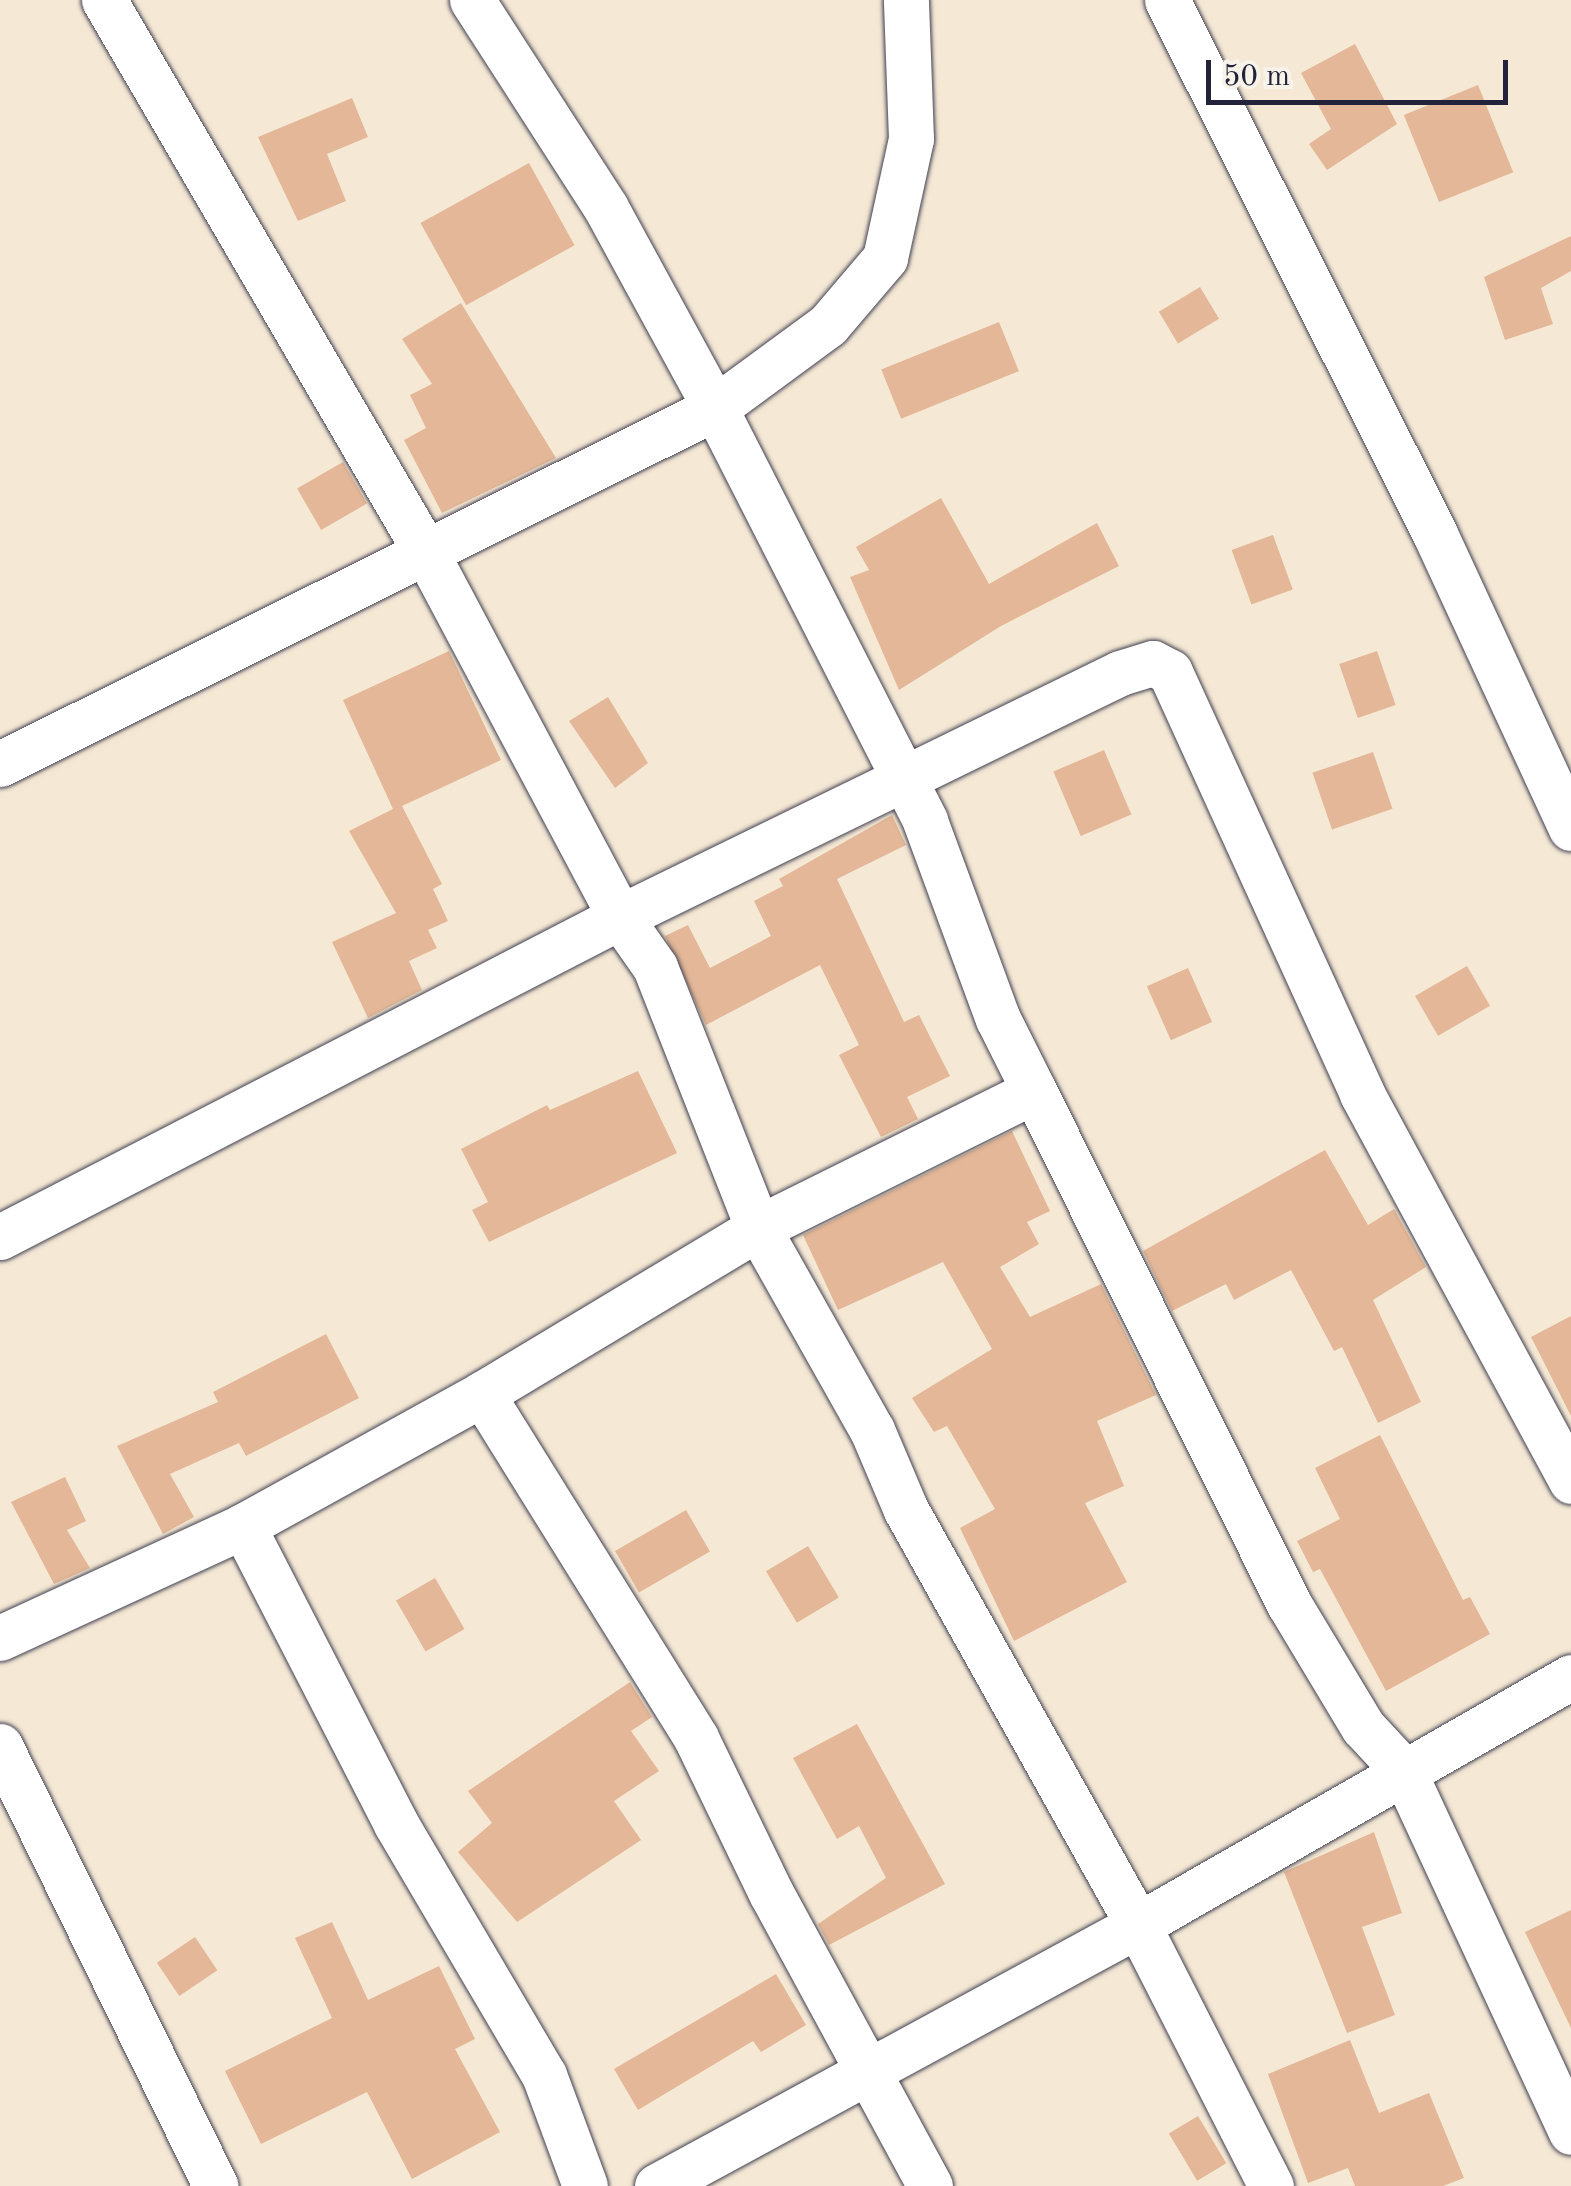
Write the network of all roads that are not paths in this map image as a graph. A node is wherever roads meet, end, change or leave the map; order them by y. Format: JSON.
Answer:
{"nodes":[{"id":1,"x":104,"y":0,"type":"edge"},
{"id":2,"x":472,"y":0,"type":"edge"},
{"id":3,"x":906,"y":0,"type":"edge"},
{"id":4,"x":1167,"y":0,"type":"edge"},
{"id":5,"x":715,"y":408,"type":"junction"},
{"id":6,"x":428,"y":556,"type":"junction"},
{"id":7,"x":0,"y":764,"type":"edge"},
{"id":8,"x":901,"y":778,"type":"junction"},
{"id":9,"x":1571,"y":828,"type":"edge"},
{"id":10,"x":620,"y":917,"type":"junction"},
{"id":11,"x":1034,"y":1091,"type":"junction"},
{"id":12,"x":758,"y":1228,"type":"junction"},
{"id":13,"x":0,"y":1237,"type":"edge"},
{"id":14,"x":482,"y":1394,"type":"junction"},
{"id":15,"x":1571,"y":1481,"type":"edge"},
{"id":16,"x":243,"y":1526,"type":"junction"},
{"id":17,"x":0,"y":1638,"type":"edge"},
{"id":18,"x":1571,"y":1677,"type":"edge"},
{"id":19,"x":0,"y":1746,"type":"edge"},
{"id":20,"x":1403,"y":1770,"type":"junction"},
{"id":21,"x":1138,"y":1924,"type":"junction"},
{"id":22,"x":866,"y":2067,"type":"junction"},
{"id":23,"x":1571,"y":2132,"type":"edge"},
{"id":24,"x":216,"y":2186,"type":"edge"},
{"id":25,"x":585,"y":2186,"type":"edge"},
{"id":26,"x":657,"y":2186,"type":"edge"},
{"id":27,"x":930,"y":2186,"type":"edge"},
{"id":28,"x":1272,"y":2186,"type":"edge"}],
"edges":[{"from":1,"to":6,"type":"street"},
{"from":2,"to":5,"type":"street"},
{"from":3,"to":5,"type":"street"},
{"from":4,"to":9,"type":"street"},
{"from":5,"to":6,"type":"street"},
{"from":5,"to":8,"type":"street"},
{"from":6,"to":7,"type":"street"},
{"from":6,"to":10,"type":"street"},
{"from":8,"to":10,"type":"street"},
{"from":8,"to":11,"type":"street"},
{"from":8,"to":15,"type":"street"},
{"from":10,"to":12,"type":"street"},
{"from":10,"to":13,"type":"street"},
{"from":11,"to":12,"type":"street"},
{"from":11,"to":20,"type":"street"},
{"from":12,"to":14,"type":"street"},
{"from":12,"to":21,"type":"street"},
{"from":14,"to":16,"type":"street"},
{"from":14,"to":22,"type":"street"},
{"from":16,"to":17,"type":"street"},
{"from":16,"to":25,"type":"street"},
{"from":18,"to":20,"type":"street"},
{"from":19,"to":24,"type":"street"},
{"from":20,"to":21,"type":"street"},
{"from":20,"to":23,"type":"street"},
{"from":21,"to":22,"type":"street"},
{"from":21,"to":28,"type":"street"},
{"from":22,"to":26,"type":"street"},
{"from":22,"to":27,"type":"street"}]}
